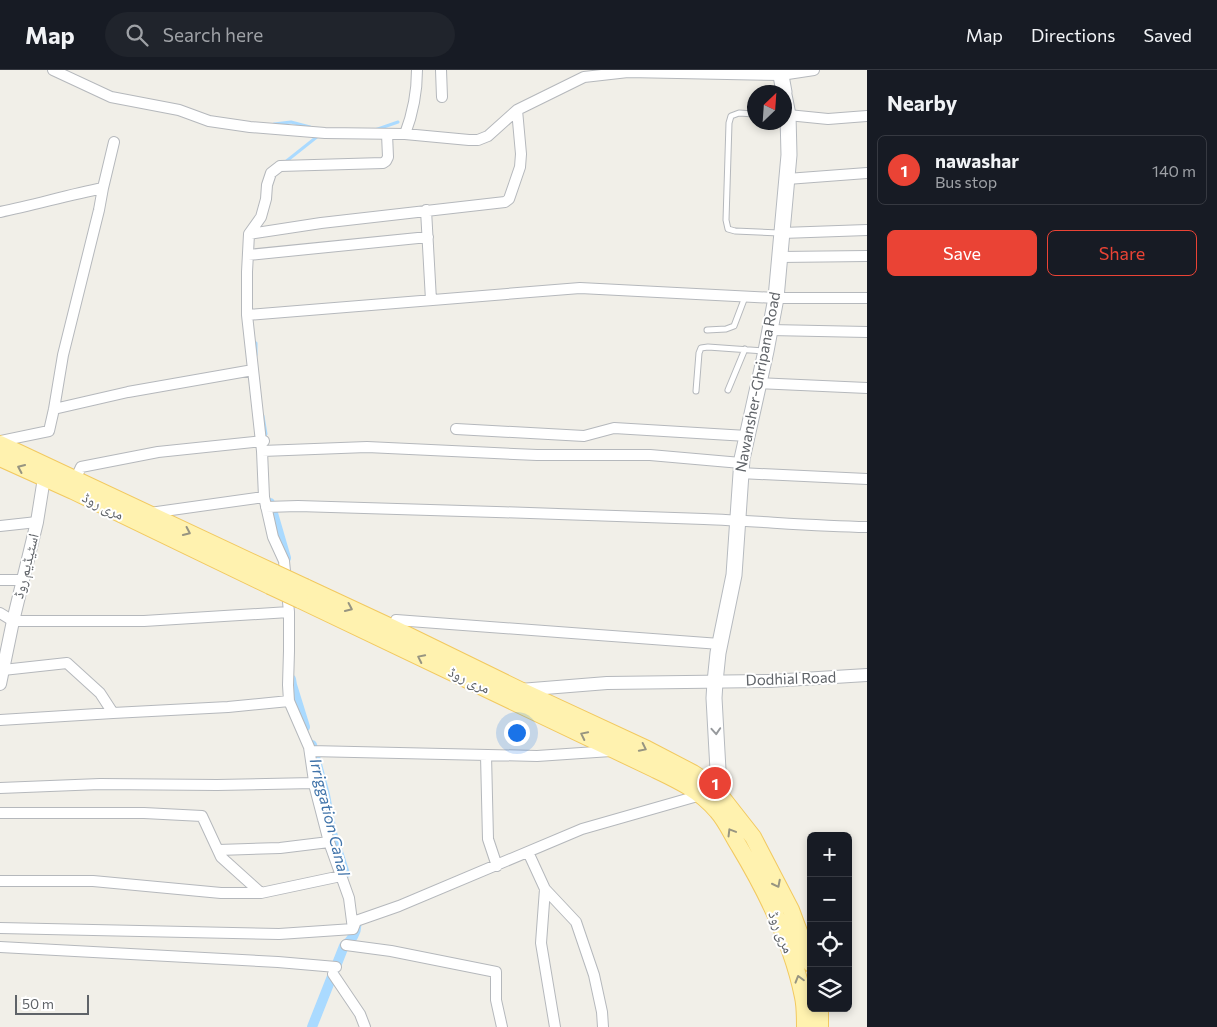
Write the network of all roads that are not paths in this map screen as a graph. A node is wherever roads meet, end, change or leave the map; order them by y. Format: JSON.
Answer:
{"nodes":[{"id":1,"x":54,"y":70,"type":"edge"},
{"id":2,"x":417,"y":70,"type":"edge"},
{"id":3,"x":441,"y":70,"type":"edge"},
{"id":4,"x":814,"y":70,"type":"edge"},
{"id":5,"x":780,"y":72,"type":"edge"},
{"id":6,"x":782,"y":85,"type":"edge"},
{"id":7,"x":442,"y":98,"type":"dead end"},
{"id":8,"x":517,"y":110,"type":"junction"},
{"id":9,"x":747,"y":114,"type":"edge"},
{"id":10,"x":792,"y":115,"type":"edge"},
{"id":11,"x":867,"y":116,"type":"edge"},
{"id":12,"x":787,"y":130,"type":"edge"},
{"id":13,"x":387,"y":134,"type":"junction"},
{"id":14,"x":405,"y":134,"type":"junction"},
{"id":15,"x":114,"y":142,"type":"dead end"},
{"id":16,"x":867,"y":174,"type":"edge"},
{"id":17,"x":787,"y":179,"type":"junction"},
{"id":18,"x":102,"y":188,"type":"junction"},
{"id":19,"x":426,"y":210,"type":"junction"},
{"id":20,"x":0,"y":212,"type":"edge"},
{"id":21,"x":867,"y":230,"type":"edge"},
{"id":22,"x":782,"y":233,"type":"junction"},
{"id":23,"x":249,"y":234,"type":"junction"},
{"id":24,"x":428,"y":237,"type":"junction"},
{"id":25,"x":248,"y":255,"type":"junction"},
{"id":26,"x":867,"y":256,"type":"edge"},
{"id":27,"x":780,"y":257,"type":"junction"},
{"id":28,"x":745,"y":296,"type":"junction"},
{"id":29,"x":776,"y":298,"type":"junction"},
{"id":30,"x":867,"y":298,"type":"edge"},
{"id":31,"x":431,"y":300,"type":"junction"},
{"id":32,"x":247,"y":315,"type":"junction"},
{"id":33,"x":707,"y":330,"type":"dead end"},
{"id":34,"x":770,"y":330,"type":"junction"},
{"id":35,"x":867,"y":332,"type":"edge"},
{"id":36,"x":745,"y":349,"type":"junction"},
{"id":37,"x":766,"y":351,"type":"junction"},
{"id":38,"x":253,"y":370,"type":"junction"},
{"id":39,"x":759,"y":383,"type":"junction"},
{"id":40,"x":867,"y":388,"type":"edge"},
{"id":41,"x":728,"y":390,"type":"dead end"},
{"id":42,"x":696,"y":391,"type":"dead end"},
{"id":43,"x":54,"y":409,"type":"junction"},
{"id":44,"x":456,"y":429,"type":"dead end"},
{"id":45,"x":747,"y":436,"type":"junction"},
{"id":46,"x":0,"y":443,"type":"edge"},
{"id":47,"x":263,"y":444,"type":"junction"},
{"id":48,"x":0,"y":458,"type":"edge"},
{"id":49,"x":741,"y":468,"type":"junction"},
{"id":50,"x":44,"y":478,"type":"junction"},
{"id":51,"x":75,"y":480,"type":"junction"},
{"id":52,"x":867,"y":480,"type":"edge"},
{"id":53,"x":265,"y":502,"type":"junction"},
{"id":54,"x":138,"y":514,"type":"junction"},
{"id":55,"x":738,"y":520,"type":"junction"},
{"id":56,"x":37,"y":522,"type":"junction"},
{"id":57,"x":0,"y":526,"type":"edge"},
{"id":58,"x":867,"y":527,"type":"edge"},
{"id":59,"x":0,"y":580,"type":"edge"},
{"id":60,"x":22,"y":580,"type":"junction"},
{"id":61,"x":302,"y":593,"type":"junction"},
{"id":62,"x":288,"y":612,"type":"junction"},
{"id":63,"x":0,"y":613,"type":"edge"},
{"id":64,"x":13,"y":621,"type":"junction"},
{"id":65,"x":393,"y":628,"type":"junction"},
{"id":66,"x":720,"y":644,"type":"junction"},
{"id":67,"x":3,"y":670,"type":"junction"},
{"id":68,"x":867,"y":675,"type":"edge"},
{"id":69,"x":715,"y":682,"type":"junction"},
{"id":70,"x":0,"y":684,"type":"edge"},
{"id":71,"x":520,"y":690,"type":"junction"},
{"id":72,"x":289,"y":700,"type":"junction"},
{"id":73,"x":113,"y":713,"type":"junction"},
{"id":74,"x":0,"y":720,"type":"edge"},
{"id":75,"x":616,"y":750,"type":"junction"},
{"id":76,"x":310,"y":752,"type":"junction"},
{"id":77,"x":486,"y":755,"type":"junction"},
{"id":78,"x":314,"y":783,"type":"junction"},
{"id":79,"x":0,"y":788,"type":"edge"},
{"id":80,"x":707,"y":790,"type":"junction"},
{"id":81,"x":0,"y":813,"type":"edge"},
{"id":82,"x":329,"y":842,"type":"junction"},
{"id":83,"x":218,"y":850,"type":"junction"},
{"id":84,"x":528,"y":852,"type":"junction"},
{"id":85,"x":497,"y":866,"type":"junction"},
{"id":86,"x":341,"y":876,"type":"junction"},
{"id":87,"x":0,"y":880,"type":"edge"},
{"id":88,"x":546,"y":890,"type":"junction"},
{"id":89,"x":261,"y":893,"type":"junction"},
{"id":90,"x":0,"y":928,"type":"edge"},
{"id":91,"x":353,"y":929,"type":"junction"},
{"id":92,"x":346,"y":945,"type":"dead end"},
{"id":93,"x":0,"y":947,"type":"edge"},
{"id":94,"x":807,"y":953,"type":"edge"},
{"id":95,"x":820,"y":1012,"type":"edge"},
{"id":96,"x":365,"y":1027,"type":"edge"},
{"id":97,"x":502,"y":1027,"type":"edge"},
{"id":98,"x":555,"y":1027,"type":"edge"},
{"id":99,"x":603,"y":1027,"type":"edge"},
{"id":100,"x":805,"y":1027,"type":"edge"},
{"id":101,"x":820,"y":1027,"type":"edge"}],
"edges":[{"from":1,"to":13,"type":"street"},
{"from":2,"to":14,"type":"street"},
{"from":3,"to":7,"type":"street"},
{"from":4,"to":5,"type":"street"},
{"from":5,"to":6,"type":"main road","name":"Nawansher-Ghripana Road"},
{"from":5,"to":8,"type":"street"},
{"from":8,"to":14,"type":"street"},
{"from":8,"to":19,"type":"street"},
{"from":9,"to":22,"type":"lane"},
{"from":10,"to":11,"type":"street"},
{"from":12,"to":17,"type":"main road","name":"Nawansher-Ghripana Road"},
{"from":13,"to":14,"type":"street"},
{"from":13,"to":23,"type":"street"},
{"from":15,"to":18,"type":"street"},
{"from":16,"to":17,"type":"street"},
{"from":17,"to":22,"type":"main road","name":"Nawansher-Ghripana Road"},
{"from":18,"to":20,"type":"street"},
{"from":18,"to":43,"type":"street"},
{"from":19,"to":23,"type":"street"},
{"from":19,"to":24,"type":"street"},
{"from":21,"to":22,"type":"street"},
{"from":22,"to":27,"type":"main road","name":"Nawansher-Ghripana Road"},
{"from":23,"to":25,"type":"street"},
{"from":24,"to":25,"type":"street"},
{"from":24,"to":31,"type":"street"},
{"from":25,"to":32,"type":"street"},
{"from":26,"to":27,"type":"street"},
{"from":27,"to":29,"type":"main road","name":"Nawansher-Ghripana Road"},
{"from":28,"to":29,"type":"street"},
{"from":28,"to":31,"type":"street"},
{"from":28,"to":33,"type":"lane"},
{"from":29,"to":30,"type":"street"},
{"from":29,"to":34,"type":"main road","name":"Nawansher-Ghripana Road"},
{"from":31,"to":32,"type":"street"},
{"from":32,"to":38,"type":"street"},
{"from":34,"to":35,"type":"street"},
{"from":34,"to":37,"type":"main road","name":"Nawansher-Ghripana Road"},
{"from":36,"to":37,"type":"lane"},
{"from":36,"to":41,"type":"lane"},
{"from":36,"to":42,"type":"lane"},
{"from":37,"to":39,"type":"main road","name":"Nawansher-Ghripana Road"},
{"from":38,"to":43,"type":"street"},
{"from":38,"to":47,"type":"street"},
{"from":39,"to":40,"type":"street"},
{"from":39,"to":45,"type":"main road","name":"Nawansher-Ghripana Road"},
{"from":43,"to":46,"type":"street"},
{"from":44,"to":45,"type":"street"},
{"from":45,"to":49,"type":"main road","name":"Nawansher-Ghripana Road"},
{"from":46,"to":51,"type":"main road","name":"مری روڈ"},
{"from":47,"to":49,"type":"street"},
{"from":47,"to":51,"type":"street"},
{"from":47,"to":53,"type":"street"},
{"from":50,"to":48,"type":"main road","name":"مری روڈ","one_way":true},
{"from":49,"to":52,"type":"street"},
{"from":49,"to":55,"type":"main road","name":"Nawansher-Ghripana Road"},
{"from":50,"to":54,"type":"main road","name":"مری روڈ"},
{"from":50,"to":56,"type":"street","name":"اسٹیڈیم روڈ"},
{"from":51,"to":54,"type":"main road","name":"مری روڈ"},
{"from":53,"to":54,"type":"street"},
{"from":53,"to":55,"type":"street"},
{"from":53,"to":62,"type":"street"},
{"from":54,"to":61,"type":"main road","name":"مری روڈ","bridge":true},
{"from":55,"to":58,"type":"street"},
{"from":55,"to":66,"type":"main road","name":"Nawansher-Ghripana Road"},
{"from":56,"to":57,"type":"street"},
{"from":56,"to":60,"type":"street","name":"اسٹیڈیم روڈ"},
{"from":59,"to":60,"type":"street"},
{"from":60,"to":64,"type":"street","name":"اسٹیڈیم روڈ"},
{"from":61,"to":65,"type":"main road","name":"مری روڈ","one_way":true},
{"from":75,"to":61,"type":"main road","name":"مری روڈ","one_way":true},
{"from":62,"to":64,"type":"street"},
{"from":62,"to":72,"type":"street"},
{"from":63,"to":64,"type":"street"},
{"from":64,"to":67,"type":"street","name":"اسٹیڈیم روڈ"},
{"from":65,"to":66,"type":"street"},
{"from":65,"to":71,"type":"main road","name":"مری روڈ"},
{"from":66,"to":69,"type":"main road","name":"Nawansher-Ghripana Road"},
{"from":67,"to":70,"type":"street","name":"اسٹیڈیم روڈ"},
{"from":67,"to":73,"type":"street"},
{"from":68,"to":69,"type":"street","name":"Dodhial Road"},
{"from":69,"to":71,"type":"street","name":"Dodhial Road"},
{"from":69,"to":80,"type":"main road","name":"Nawansher-Ghripana Road","one_way":true},
{"from":71,"to":80,"type":"main road","name":"مری روڈ","one_way":true},
{"from":72,"to":73,"type":"street"},
{"from":72,"to":76,"type":"street"},
{"from":73,"to":74,"type":"street"},
{"from":75,"to":77,"type":"street"},
{"from":75,"to":80,"type":"main road","name":"مری روڈ"},
{"from":76,"to":77,"type":"street"},
{"from":76,"to":78,"type":"street"},
{"from":77,"to":85,"type":"street"},
{"from":78,"to":79,"type":"street"},
{"from":78,"to":82,"type":"street"},
{"from":80,"to":84,"type":"street"},
{"from":80,"to":94,"type":"main road","name":"مری روڈ","one_way":true},
{"from":100,"to":80,"type":"main road","name":"مری روڈ","one_way":true},
{"from":81,"to":83,"type":"street"},
{"from":82,"to":83,"type":"street"},
{"from":82,"to":86,"type":"street"},
{"from":83,"to":89,"type":"street"},
{"from":84,"to":85,"type":"street"},
{"from":84,"to":88,"type":"street"},
{"from":85,"to":91,"type":"street"},
{"from":86,"to":89,"type":"street"},
{"from":86,"to":91,"type":"street"},
{"from":87,"to":89,"type":"street"},
{"from":88,"to":98,"type":"street"},
{"from":88,"to":99,"type":"street"},
{"from":90,"to":91,"type":"street"},
{"from":92,"to":97,"type":"street"},
{"from":93,"to":96,"type":"street"},
{"from":95,"to":101,"type":"main road"}]}
